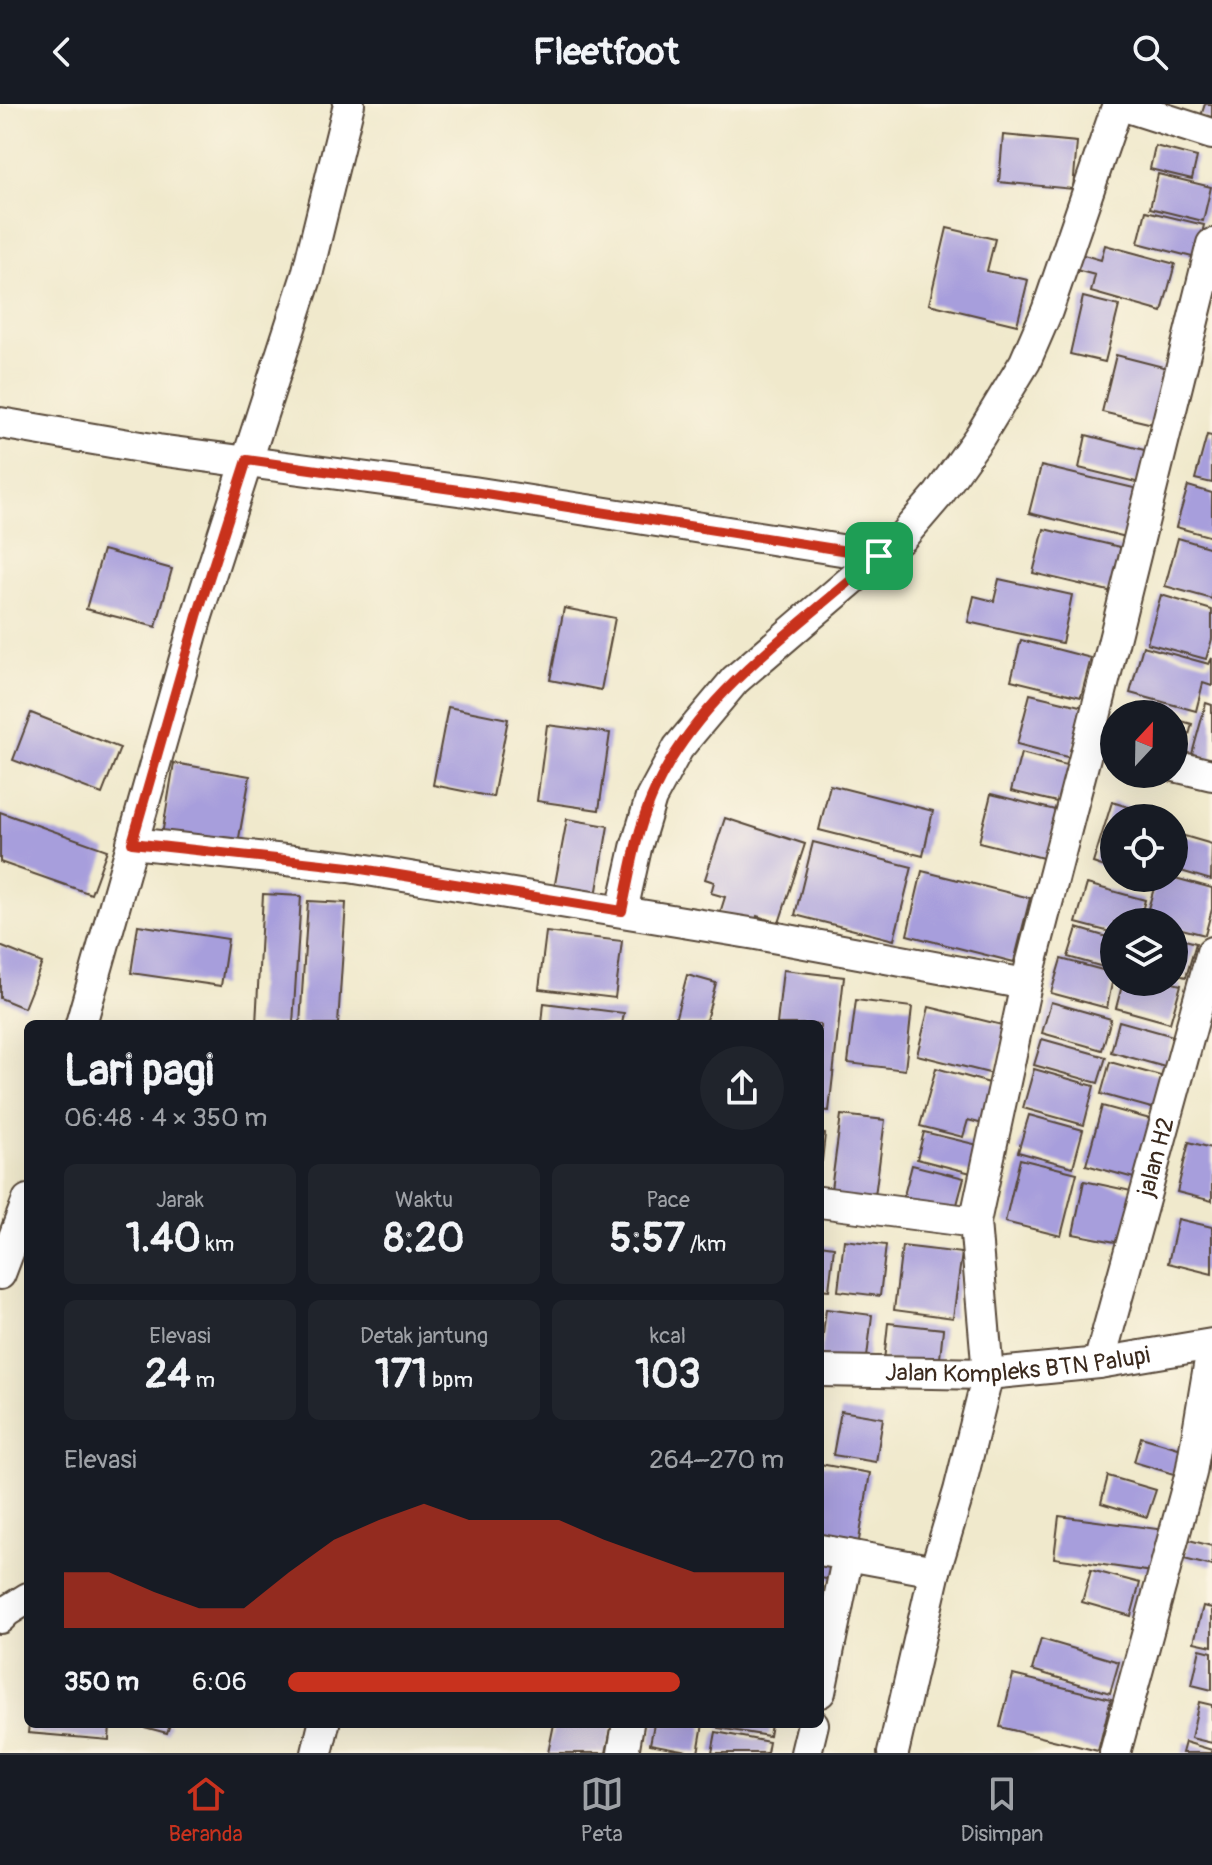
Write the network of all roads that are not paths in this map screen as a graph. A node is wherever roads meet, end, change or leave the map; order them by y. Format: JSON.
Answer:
{"nodes":[{"id":1,"x":349,"y":104,"type":"edge"},
{"id":2,"x":1118,"y":104,"type":"edge"},
{"id":3,"x":1212,"y":134,"type":"edge"},
{"id":4,"x":1212,"y":244,"type":"edge"},
{"id":5,"x":0,"y":423,"type":"edge"},
{"id":6,"x":247,"y":460,"type":"junction"},
{"id":7,"x":879,"y":556,"type":"junction"},
{"id":8,"x":1112,"y":700,"type":"edge"},
{"id":9,"x":1100,"y":751,"type":"edge"},
{"id":10,"x":1188,"y":769,"type":"edge"},
{"id":11,"x":1212,"y":775,"type":"edge"},
{"id":12,"x":132,"y":843,"type":"junction"},
{"id":13,"x":622,"y":911,"type":"junction"},
{"id":14,"x":1212,"y":952,"type":"edge"},
{"id":15,"x":1026,"y":984,"type":"junction"},
{"id":16,"x":82,"y":1020,"type":"edge"},
{"id":17,"x":824,"y":1203,"type":"edge"},
{"id":18,"x":24,"y":1211,"type":"edge"},
{"id":19,"x":975,"y":1222,"type":"junction"},
{"id":20,"x":0,"y":1274,"type":"edge"},
{"id":21,"x":1212,"y":1346,"type":"edge"},
{"id":22,"x":1099,"y":1363,"type":"junction"},
{"id":23,"x":824,"y":1371,"type":"edge"},
{"id":24,"x":988,"y":1374,"type":"junction"},
{"id":25,"x":834,"y":1552,"type":"edge"},
{"id":26,"x":935,"y":1571,"type":"junction"},
{"id":27,"x":24,"y":1601,"type":"edge"},
{"id":28,"x":0,"y":1618,"type":"edge"},
{"id":29,"x":824,"y":1652,"type":"edge"},
{"id":30,"x":323,"y":1728,"type":"edge"},
{"id":31,"x":627,"y":1728,"type":"edge"},
{"id":32,"x":812,"y":1728,"type":"edge"},
{"id":33,"x":317,"y":1753,"type":"edge"},
{"id":34,"x":623,"y":1753,"type":"edge"},
{"id":35,"x":806,"y":1753,"type":"edge"},
{"id":36,"x":893,"y":1753,"type":"edge"},
{"id":37,"x":1115,"y":1753,"type":"edge"}],
"edges":[{"from":1,"to":6,"type":"street"},
{"from":2,"to":3,"type":"street"},
{"from":2,"to":7,"type":"street"},
{"from":4,"to":8,"type":"street"},
{"from":5,"to":6,"type":"street"},
{"from":6,"to":7,"type":"street"},
{"from":6,"to":12,"type":"street"},
{"from":7,"to":13,"type":"street"},
{"from":9,"to":15,"type":"street"},
{"from":10,"to":11,"type":"street"},
{"from":12,"to":13,"type":"street"},
{"from":12,"to":16,"type":"street"},
{"from":13,"to":15,"type":"street"},
{"from":14,"to":22,"type":"street","name":"jalan H2"},
{"from":15,"to":19,"type":"street"},
{"from":17,"to":19,"type":"street"},
{"from":18,"to":20,"type":"street"},
{"from":19,"to":24,"type":"street"},
{"from":21,"to":22,"type":"street","name":"Jalan Kompleks BTN Palupi"},
{"from":21,"to":37,"type":"street"},
{"from":22,"to":24,"type":"street","name":"Jalan Kompleks BTN Palupi"},
{"from":23,"to":24,"type":"street","name":"Jalan Kompleks BTN Palupi"},
{"from":24,"to":26,"type":"street"},
{"from":25,"to":26,"type":"street"},
{"from":25,"to":29,"type":"street"},
{"from":26,"to":36,"type":"street"},
{"from":27,"to":28,"type":"street"},
{"from":30,"to":33,"type":"street"},
{"from":31,"to":34,"type":"street"},
{"from":32,"to":35,"type":"street"}]}
